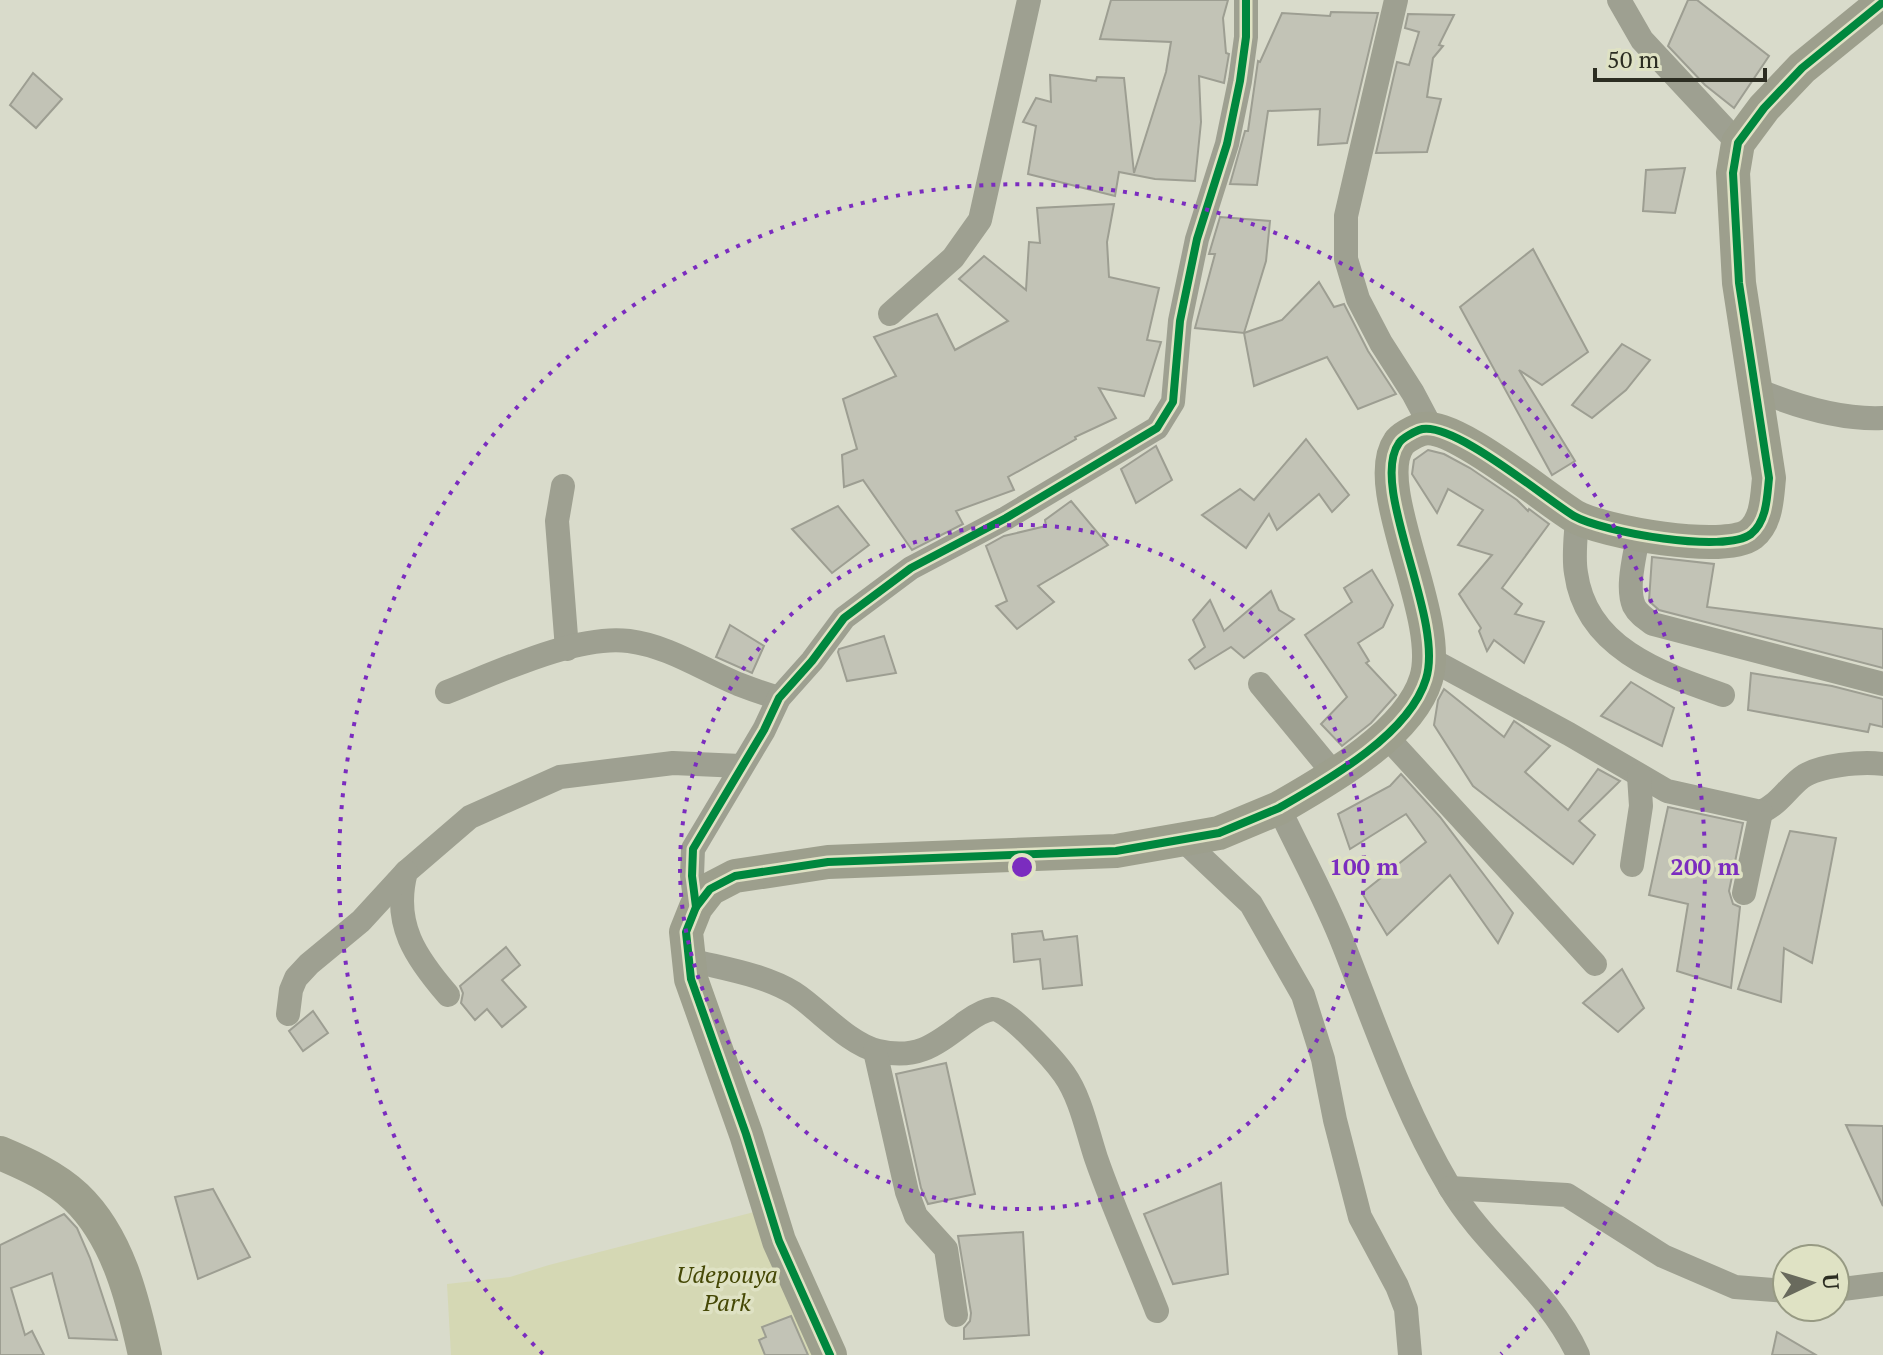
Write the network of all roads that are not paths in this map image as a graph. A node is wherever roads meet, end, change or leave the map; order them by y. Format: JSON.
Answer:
{"nodes":[{"id":1,"x":1029,"y":0,"type":"edge"},
{"id":2,"x":1246,"y":0,"type":"edge"},
{"id":3,"x":1396,"y":0,"type":"edge"},
{"id":4,"x":1619,"y":0,"type":"edge"},
{"id":5,"x":1883,"y":2,"type":"edge"},
{"id":6,"x":1738,"y":143,"type":"junction"},
{"id":7,"x":890,"y":314,"type":"dead end"},
{"id":8,"x":1755,"y":389,"type":"junction"},
{"id":9,"x":1883,"y":418,"type":"edge"},
{"id":10,"x":1431,"y":427,"type":"junction"},
{"id":11,"x":563,"y":486,"type":"dead end"},
{"id":12,"x":1577,"y":518,"type":"junction"},
{"id":13,"x":1638,"y":536,"type":"junction"},
{"id":14,"x":567,"y":649,"type":"junction"},
{"id":15,"x":1430,"y":659,"type":"junction"},
{"id":16,"x":1260,"y":684,"type":"dead end"},
{"id":17,"x":1883,"y":684,"type":"edge"},
{"id":18,"x":447,"y":692,"type":"dead end"},
{"id":19,"x":1723,"y":695,"type":"dead end"},
{"id":20,"x":779,"y":698,"type":"junction"},
{"id":21,"x":1385,"y":735,"type":"junction"},
{"id":22,"x":1883,"y":764,"type":"edge"},
{"id":23,"x":741,"y":766,"type":"junction"},
{"id":24,"x":1335,"y":775,"type":"junction"},
{"id":25,"x":1639,"y":776,"type":"junction"},
{"id":26,"x":1279,"y":808,"type":"junction"},
{"id":27,"x":1761,"y":812,"type":"junction"},
{"id":28,"x":1183,"y":840,"type":"junction"},
{"id":29,"x":1632,"y":865,"type":"dead end"},
{"id":30,"x":406,"y":872,"type":"junction"},
{"id":31,"x":1744,"y":893,"type":"dead end"},
{"id":32,"x":696,"y":907,"type":"junction"},
{"id":33,"x":690,"y":960,"type":"junction"},
{"id":34,"x":1595,"y":964,"type":"dead end"},
{"id":35,"x":448,"y":995,"type":"dead end"},
{"id":36,"x":288,"y":1014,"type":"dead end"},
{"id":37,"x":875,"y":1051,"type":"junction"},
{"id":38,"x":0,"y":1153,"type":"edge"},
{"id":39,"x":1450,"y":1188,"type":"junction"},
{"id":40,"x":1883,"y":1284,"type":"edge"},
{"id":41,"x":1851,"y":1288,"type":"edge"},
{"id":42,"x":1771,"y":1290,"type":"edge"},
{"id":43,"x":1157,"y":1311,"type":"dead end"},
{"id":44,"x":956,"y":1315,"type":"dead end"},
{"id":45,"x":145,"y":1355,"type":"edge"},
{"id":46,"x":830,"y":1355,"type":"edge"},
{"id":47,"x":1410,"y":1355,"type":"edge"},
{"id":48,"x":1578,"y":1355,"type":"edge"}],
"edges":[{"from":1,"to":7,"type":"street"},
{"from":2,"to":20,"type":"street"},
{"from":3,"to":10,"type":"street"},
{"from":4,"to":6,"type":"street"},
{"from":5,"to":6,"type":"street"},
{"from":6,"to":8,"type":"street"},
{"from":8,"to":9,"type":"street"},
{"from":8,"to":13,"type":"street"},
{"from":10,"to":12,"type":"street"},
{"from":10,"to":15,"type":"street"},
{"from":11,"to":14,"type":"street"},
{"from":12,"to":13,"type":"street"},
{"from":12,"to":19,"type":"street"},
{"from":13,"to":17,"type":"street"},
{"from":14,"to":18,"type":"street"},
{"from":14,"to":20,"type":"street"},
{"from":15,"to":21,"type":"street"},
{"from":15,"to":25,"type":"street"},
{"from":16,"to":24,"type":"street"},
{"from":20,"to":23,"type":"street"},
{"from":21,"to":24,"type":"street"},
{"from":21,"to":34,"type":"street"},
{"from":22,"to":27,"type":"street"},
{"from":23,"to":30,"type":"street"},
{"from":23,"to":32,"type":"street"},
{"from":24,"to":26,"type":"street"},
{"from":25,"to":27,"type":"street"},
{"from":25,"to":29,"type":"street"},
{"from":26,"to":28,"type":"street"},
{"from":26,"to":39,"type":"street"},
{"from":27,"to":31,"type":"street"},
{"from":28,"to":32,"type":"street"},
{"from":28,"to":47,"type":"street"},
{"from":30,"to":35,"type":"street"},
{"from":30,"to":36,"type":"street"},
{"from":32,"to":33,"type":"street"},
{"from":33,"to":37,"type":"street"},
{"from":33,"to":46,"type":"street"},
{"from":37,"to":43,"type":"street"},
{"from":37,"to":44,"type":"street"},
{"from":38,"to":45,"type":"street"},
{"from":39,"to":42,"type":"street"},
{"from":39,"to":48,"type":"street"},
{"from":40,"to":41,"type":"street"}]}
